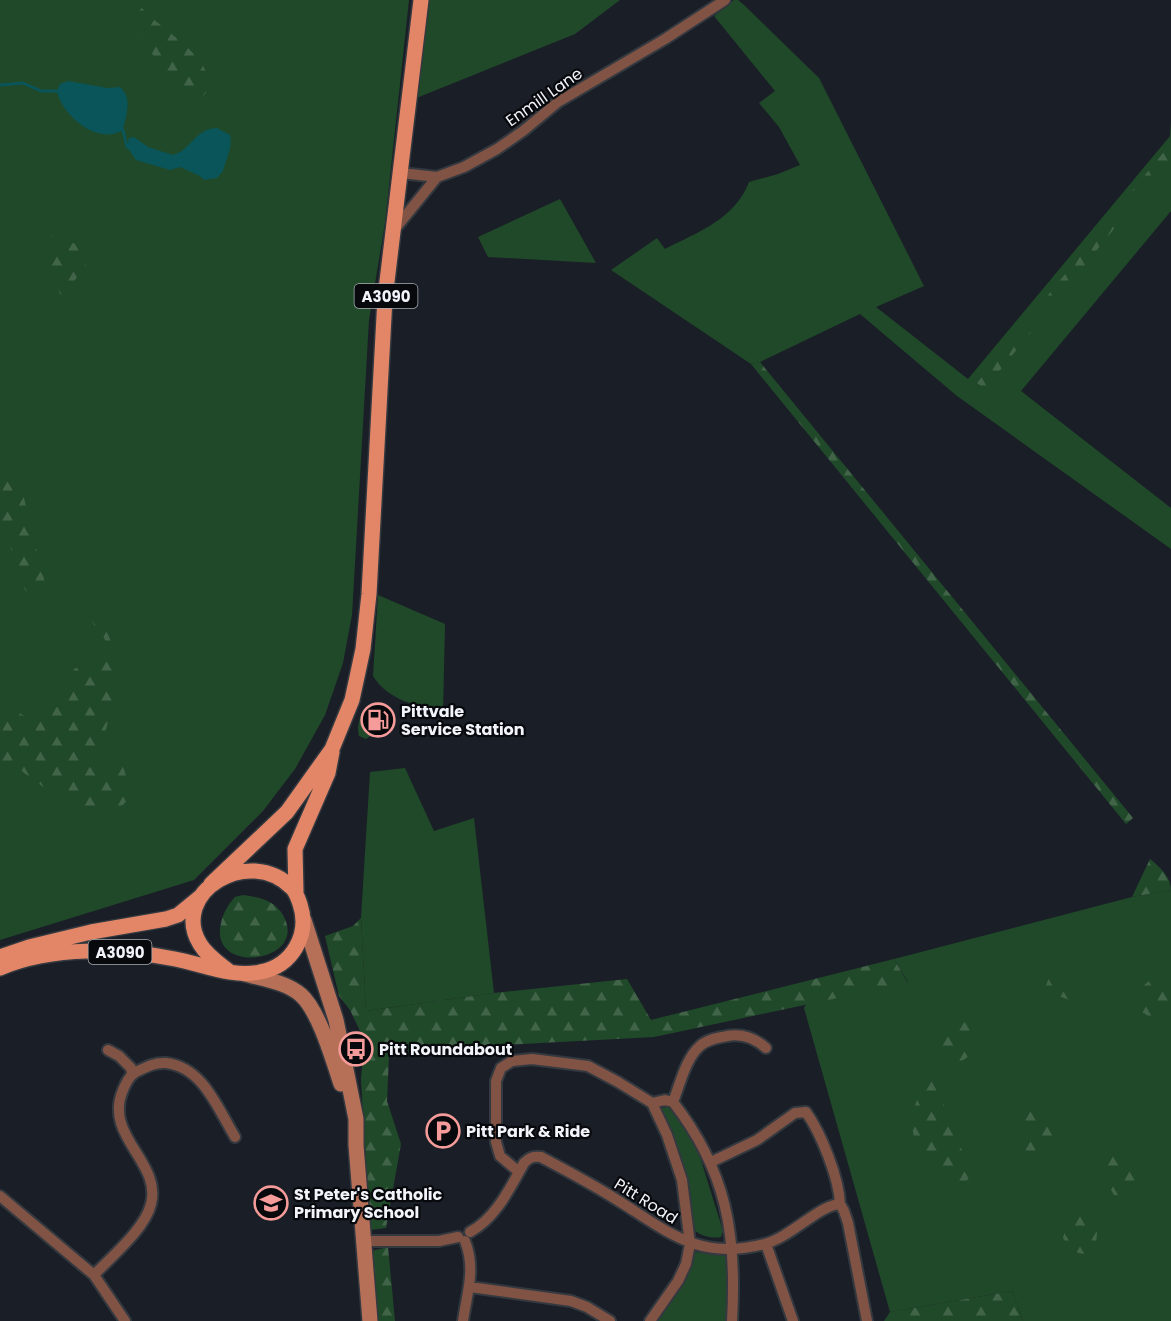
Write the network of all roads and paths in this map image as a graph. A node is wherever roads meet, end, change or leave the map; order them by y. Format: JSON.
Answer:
{"nodes":[{"id":1,"x":421,"y":0,"type":"edge"},
{"id":2,"x":725,"y":0,"type":"edge"},
{"id":3,"x":401,"y":173,"type":"junction"},
{"id":4,"x":437,"y":177,"type":"junction"},
{"id":5,"x":394,"y":231,"type":"junction"},
{"id":6,"x":332,"y":749,"type":"junction"},
{"id":7,"x":207,"y":889,"type":"junction"},
{"id":8,"x":296,"y":892,"type":"junction"},
{"id":9,"x":304,"y":920,"type":"junction"},
{"id":10,"x":2,"y":964,"type":"edge"},
{"id":11,"x":237,"y":973,"type":"junction"},
{"id":12,"x":766,"y":1048,"type":"dead end"},
{"id":13,"x":108,"y":1050,"type":"dead end"},
{"id":14,"x":132,"y":1074,"type":"junction"},
{"id":15,"x":673,"y":1101,"type":"junction"},
{"id":16,"x":652,"y":1103,"type":"junction"},
{"id":17,"x":235,"y":1137,"type":"dead end"},
{"id":18,"x":356,"y":1145,"type":"junction"},
{"id":19,"x":711,"y":1162,"type":"junction"},
{"id":20,"x":519,"y":1172,"type":"junction"},
{"id":21,"x":0,"y":1196,"type":"edge"},
{"id":22,"x":840,"y":1204,"type":"junction"},
{"id":23,"x":464,"y":1237,"type":"junction"},
{"id":24,"x":364,"y":1241,"type":"junction"},
{"id":25,"x":690,"y":1244,"type":"junction"},
{"id":26,"x":766,"y":1244,"type":"junction"},
{"id":27,"x":733,"y":1250,"type":"junction"},
{"id":28,"x":94,"y":1275,"type":"junction"},
{"id":29,"x":470,"y":1287,"type":"junction"},
{"id":30,"x":125,"y":1321,"type":"edge"},
{"id":31,"x":369,"y":1321,"type":"edge"},
{"id":32,"x":463,"y":1321,"type":"edge"},
{"id":33,"x":610,"y":1321,"type":"edge"},
{"id":34,"x":650,"y":1321,"type":"edge"},
{"id":35,"x":732,"y":1321,"type":"edge"},
{"id":36,"x":793,"y":1321,"type":"edge"},
{"id":37,"x":867,"y":1321,"type":"edge"}],
"edges":[{"from":1,"to":3,"type":"main road","number":"A3090"},
{"from":2,"to":4,"type":"street","name":"Enmill Lane"},
{"from":3,"to":4,"type":"street"},
{"from":3,"to":5,"type":"main road","number":"A3090"},
{"from":4,"to":5,"type":"street"},
{"from":5,"to":6,"type":"main road","number":"A3090"},
{"from":6,"to":7,"type":"main road","number":"A3090"},
{"from":6,"to":8,"type":"main road","number":"A3090"},
{"from":7,"to":8,"type":"main road"},
{"from":7,"to":10,"type":"main road","number":"A3090"},
{"from":7,"to":11,"type":"main road"},
{"from":8,"to":9,"type":"main road"},
{"from":9,"to":11,"type":"main road"},
{"from":9,"to":18,"type":"main road"},
{"from":10,"to":11,"type":"main road","number":"A3090"},
{"from":11,"to":18,"type":"main road"},
{"from":12,"to":15,"type":"street"},
{"from":13,"to":14,"type":"street"},
{"from":14,"to":17,"type":"street"},
{"from":14,"to":28,"type":"street"},
{"from":15,"to":16,"type":"street"},
{"from":15,"to":19,"type":"street"},
{"from":16,"to":20,"type":"street"},
{"from":16,"to":25,"type":"street"},
{"from":18,"to":24,"type":"main road"},
{"from":19,"to":22,"type":"street"},
{"from":19,"to":27,"type":"street"},
{"from":20,"to":23,"type":"street","name":"Pitt Road"},
{"from":20,"to":25,"type":"street","name":"Pitt Road"},
{"from":21,"to":28,"type":"street"},
{"from":22,"to":26,"type":"street","name":"Pitt Road"},
{"from":22,"to":37,"type":"street"},
{"from":23,"to":24,"type":"street"},
{"from":23,"to":29,"type":"street"},
{"from":24,"to":31,"type":"main road"},
{"from":25,"to":27,"type":"street","name":"Pitt Road"},
{"from":25,"to":34,"type":"street"},
{"from":26,"to":27,"type":"street","name":"Pitt Road"},
{"from":26,"to":36,"type":"street"},
{"from":27,"to":35,"type":"street"},
{"from":28,"to":30,"type":"street"},
{"from":29,"to":32,"type":"street"},
{"from":29,"to":33,"type":"street"}]}
